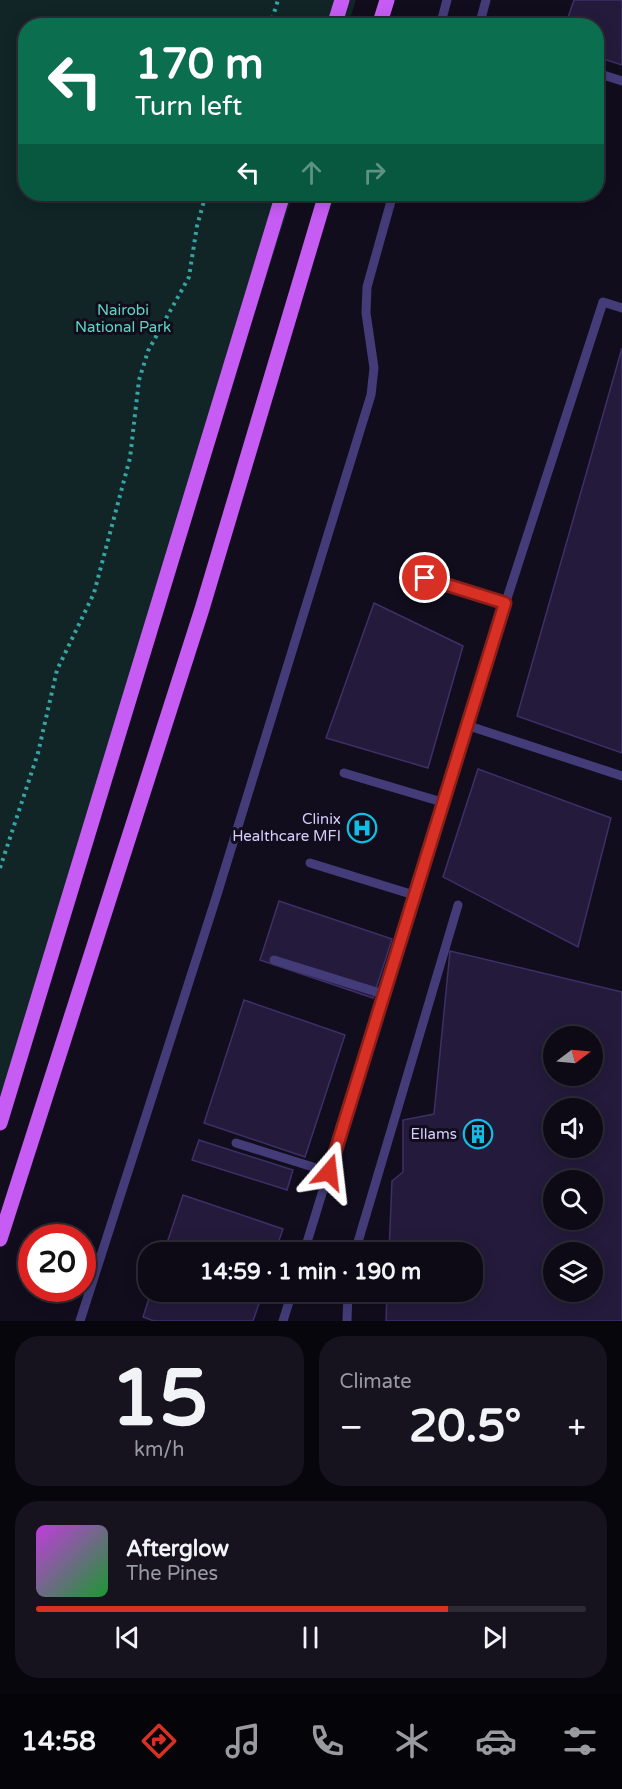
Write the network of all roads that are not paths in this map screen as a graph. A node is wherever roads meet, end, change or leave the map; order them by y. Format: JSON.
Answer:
{"nodes":[{"id":1,"x":342,"y":0,"type":"edge"},
{"id":2,"x":387,"y":0,"type":"edge"},
{"id":3,"x":447,"y":0,"type":"edge"},
{"id":4,"x":486,"y":0,"type":"edge"},
{"id":5,"x":336,"y":18,"type":"edge"},
{"id":6,"x":381,"y":18,"type":"edge"},
{"id":7,"x":442,"y":18,"type":"edge"},
{"id":8,"x":480,"y":18,"type":"edge"},
{"id":9,"x":604,"y":75,"type":"edge"},
{"id":10,"x":622,"y":81,"type":"edge"},
{"id":11,"x":282,"y":201,"type":"edge"},
{"id":12,"x":324,"y":201,"type":"edge"},
{"id":13,"x":391,"y":201,"type":"edge"},
{"id":14,"x":622,"y":308,"type":"edge"},
{"id":15,"x":405,"y":571,"type":"dead end"},
{"id":16,"x":505,"y":603,"type":"junction"},
{"id":17,"x":466,"y":725,"type":"junction"},
{"id":18,"x":344,"y":773,"type":"dead end"},
{"id":19,"x":622,"y":776,"type":"edge"},
{"id":20,"x":442,"y":802,"type":"junction"},
{"id":21,"x":310,"y":863,"type":"dead end"},
{"id":22,"x":414,"y":895,"type":"junction"},
{"id":23,"x":458,"y":905,"type":"dead end"},
{"id":24,"x":274,"y":960,"type":"dead end"},
{"id":25,"x":383,"y":994,"type":"junction"},
{"id":26,"x":0,"y":1123,"type":"edge"},
{"id":27,"x":236,"y":1143,"type":"dead end"},
{"id":28,"x":329,"y":1172,"type":"junction"},
{"id":29,"x":0,"y":1239,"type":"edge"},
{"id":30,"x":307,"y":1242,"type":"edge"},
{"id":31,"x":358,"y":1242,"type":"edge"},
{"id":32,"x":289,"y":1302,"type":"edge"},
{"id":33,"x":348,"y":1302,"type":"edge"},
{"id":34,"x":80,"y":1321,"type":"edge"},
{"id":35,"x":283,"y":1321,"type":"edge"},
{"id":36,"x":347,"y":1321,"type":"edge"}],
"edges":[{"from":1,"to":5,"type":"main road"},
{"from":2,"to":6,"type":"main road"},
{"from":3,"to":7,"type":"lane"},
{"from":4,"to":8,"type":"lane"},
{"from":9,"to":10,"type":"lane"},
{"from":11,"to":26,"type":"main road"},
{"from":12,"to":29,"type":"main road"},
{"from":13,"to":34,"type":"lane"},
{"from":14,"to":16,"type":"lane"},
{"from":15,"to":16,"type":"lane"},
{"from":16,"to":17,"type":"lane"},
{"from":17,"to":19,"type":"lane"},
{"from":17,"to":20,"type":"lane"},
{"from":18,"to":20,"type":"lane"},
{"from":20,"to":22,"type":"lane"},
{"from":21,"to":22,"type":"lane"},
{"from":22,"to":25,"type":"lane"},
{"from":23,"to":31,"type":"lane"},
{"from":24,"to":25,"type":"lane"},
{"from":25,"to":28,"type":"lane"},
{"from":27,"to":28,"type":"lane"},
{"from":28,"to":30,"type":"lane"},
{"from":32,"to":35,"type":"lane"},
{"from":33,"to":36,"type":"lane"}]}
